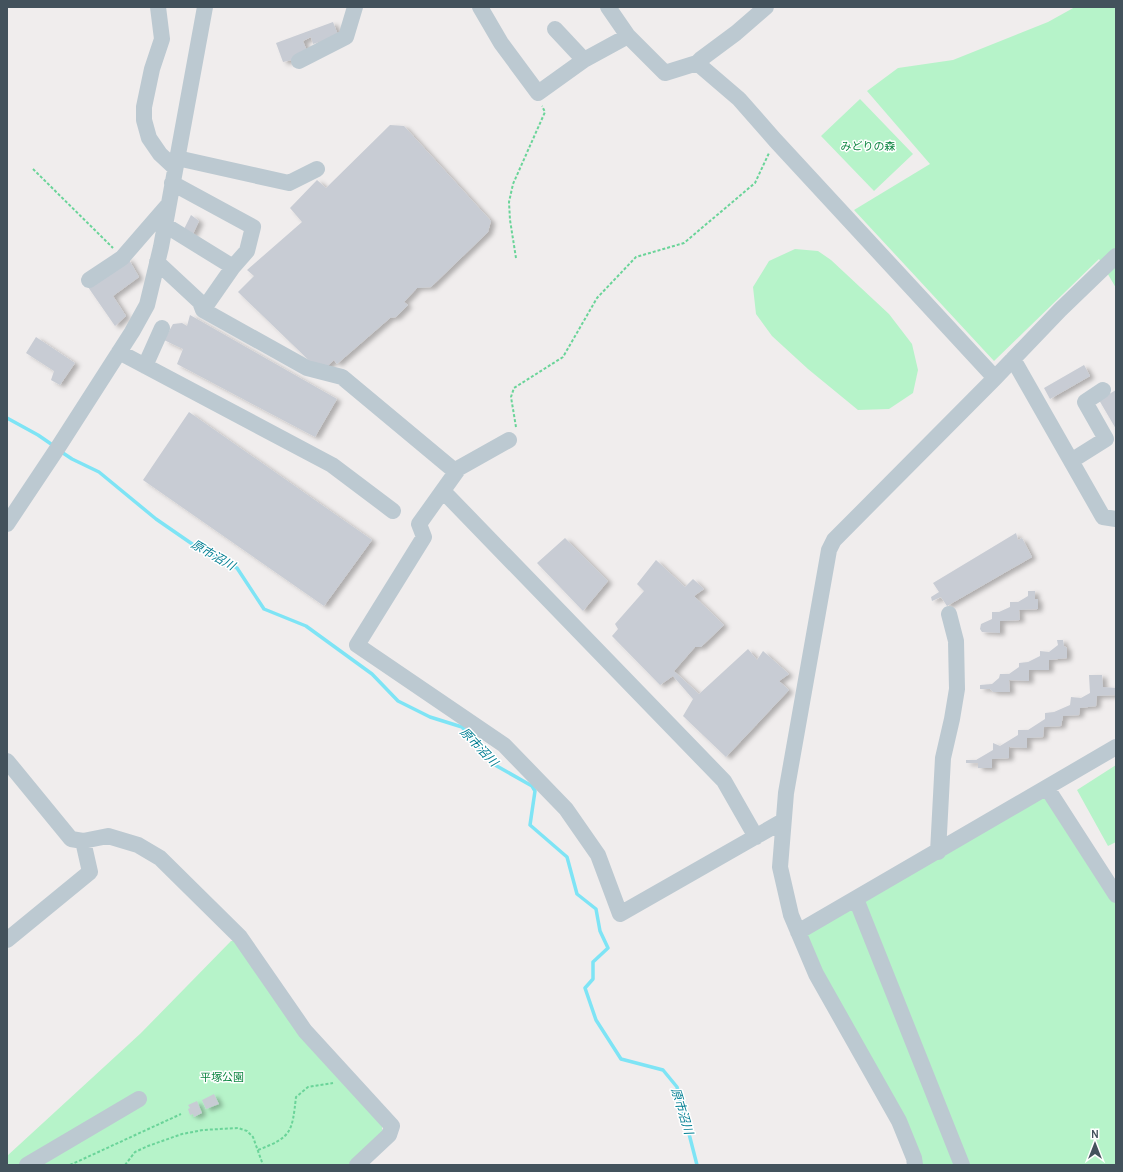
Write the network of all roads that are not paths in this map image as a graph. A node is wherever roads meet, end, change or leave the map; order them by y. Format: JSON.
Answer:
{"nodes":[{"id":1,"x":158,"y":7,"type":"edge"},
{"id":2,"x":205,"y":7,"type":"edge"},
{"id":3,"x":355,"y":7,"type":"edge"},
{"id":4,"x":480,"y":7,"type":"edge"},
{"id":5,"x":608,"y":7,"type":"edge"},
{"id":6,"x":766,"y":7,"type":"edge"},
{"id":7,"x":555,"y":29,"type":"dead end"},
{"id":8,"x":628,"y":36,"type":"junction"},
{"id":9,"x":299,"y":60,"type":"dead end"},
{"id":10,"x":584,"y":60,"type":"junction"},
{"id":11,"x":697,"y":63,"type":"junction"},
{"id":12,"x":317,"y":169,"type":"dead end"},
{"id":13,"x":175,"y":170,"type":"junction"},
{"id":14,"x":169,"y":204,"type":"junction"},
{"id":15,"x":165,"y":225,"type":"junction"},
{"id":16,"x":1116,"y":256,"type":"edge"},
{"id":17,"x":157,"y":262,"type":"junction"},
{"id":18,"x":233,"y":267,"type":"junction"},
{"id":19,"x":89,"y":280,"type":"dead end"},
{"id":20,"x":203,"y":310,"type":"junction"},
{"id":21,"x":162,"y":328,"type":"dead end"},
{"id":22,"x":119,"y":352,"type":"junction"},
{"id":23,"x":1013,"y":359,"type":"junction"},
{"id":24,"x":145,"y":366,"type":"junction"},
{"id":25,"x":995,"y":378,"type":"junction"},
{"id":26,"x":1103,"y":390,"type":"dead end"},
{"id":27,"x":509,"y":440,"type":"road end"},
{"id":28,"x":1071,"y":461,"type":"junction"},
{"id":29,"x":456,"y":472,"type":"junction"},
{"id":30,"x":443,"y":491,"type":"junction"},
{"id":31,"x":393,"y":511,"type":"dead end"},
{"id":32,"x":1116,"y":519,"type":"edge"},
{"id":33,"x":7,"y":524,"type":"edge"},
{"id":34,"x":949,"y":614,"type":"dead end"},
{"id":35,"x":1116,"y":747,"type":"edge"},
{"id":36,"x":7,"y":761,"type":"edge"},
{"id":37,"x":1047,"y":788,"type":"junction"},
{"id":38,"x":783,"y":822,"type":"junction"},
{"id":39,"x":756,"y":837,"type":"junction"},
{"id":40,"x":83,"y":841,"type":"junction"},
{"id":41,"x":938,"y":852,"type":"junction"},
{"id":42,"x":1116,"y":895,"type":"edge"},
{"id":43,"x":856,"y":899,"type":"junction"},
{"id":44,"x":798,"y":932,"type":"junction"},
{"id":45,"x":7,"y":940,"type":"edge"},
{"id":46,"x":139,"y":1099,"type":"dead end"},
{"id":47,"x":27,"y":1165,"type":"edge"},
{"id":48,"x":357,"y":1165,"type":"edge"},
{"id":49,"x":915,"y":1165,"type":"edge"},
{"id":50,"x":962,"y":1165,"type":"edge"}],
"edges":[{"from":1,"to":13,"type":"street"},
{"from":2,"to":13,"type":"street"},
{"from":3,"to":9,"type":"street"},
{"from":4,"to":10,"type":"street"},
{"from":5,"to":8,"type":"street"},
{"from":6,"to":11,"type":"street"},
{"from":7,"to":10,"type":"street"},
{"from":8,"to":10,"type":"street"},
{"from":8,"to":11,"type":"street"},
{"from":11,"to":25,"type":"street"},
{"from":12,"to":13,"type":"street"},
{"from":13,"to":14,"type":"street"},
{"from":13,"to":18,"type":"street"},
{"from":14,"to":15,"type":"street"},
{"from":14,"to":19,"type":"street"},
{"from":15,"to":17,"type":"street"},
{"from":15,"to":18,"type":"street"},
{"from":16,"to":23,"type":"street"},
{"from":17,"to":20,"type":"street"},
{"from":17,"to":22,"type":"street"},
{"from":18,"to":20,"type":"street"},
{"from":20,"to":29,"type":"street"},
{"from":21,"to":24,"type":"street"},
{"from":22,"to":24,"type":"street"},
{"from":22,"to":33,"type":"street"},
{"from":23,"to":25,"type":"street"},
{"from":23,"to":28,"type":"street"},
{"from":24,"to":31,"type":"street"},
{"from":25,"to":38,"type":"street"},
{"from":26,"to":28,"type":"street"},
{"from":27,"to":29,"type":"street"},
{"from":28,"to":32,"type":"street"},
{"from":29,"to":30,"type":"street"},
{"from":30,"to":39,"type":"street"},
{"from":30,"to":39,"type":"street"},
{"from":34,"to":41,"type":"street"},
{"from":35,"to":37,"type":"street"},
{"from":36,"to":40,"type":"street"},
{"from":37,"to":41,"type":"street"},
{"from":37,"to":42,"type":"street"},
{"from":38,"to":39,"type":"street"},
{"from":38,"to":44,"type":"street"},
{"from":40,"to":45,"type":"street"},
{"from":40,"to":48,"type":"street"},
{"from":41,"to":43,"type":"street"},
{"from":43,"to":44,"type":"street"},
{"from":43,"to":50,"type":"street"},
{"from":44,"to":49,"type":"street"},
{"from":46,"to":47,"type":"street"}]}
